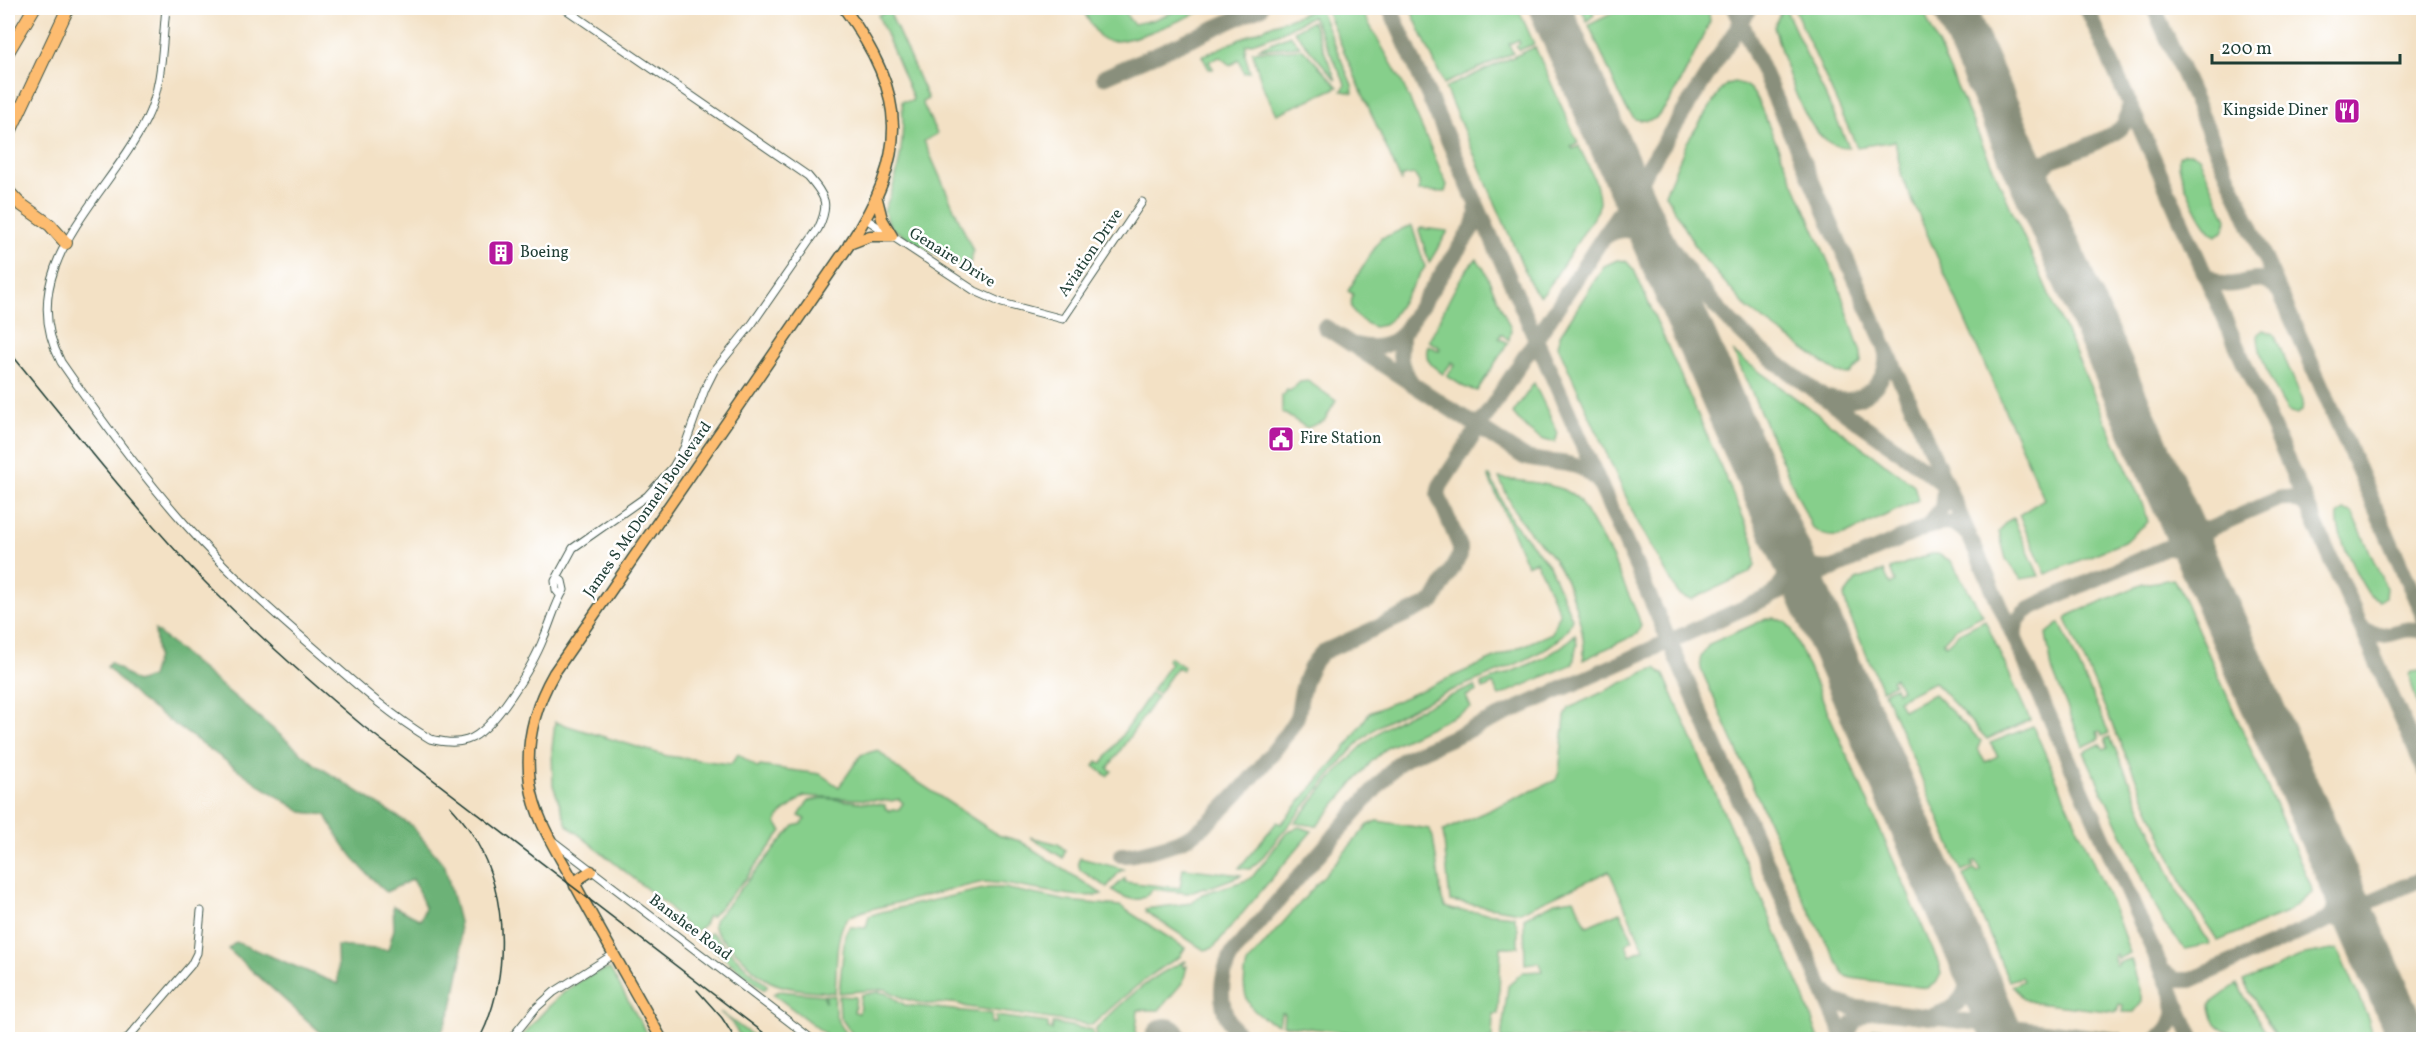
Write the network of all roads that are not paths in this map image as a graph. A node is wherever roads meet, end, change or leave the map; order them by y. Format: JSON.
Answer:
{"nodes":[{"id":1,"x":26,"y":8,"type":"edge"},
{"id":2,"x":34,"y":8,"type":"edge"},
{"id":3,"x":166,"y":8,"type":"edge"},
{"id":4,"x":564,"y":8,"type":"edge"},
{"id":5,"x":837,"y":8,"type":"edge"},
{"id":6,"x":844,"y":8,"type":"edge"},
{"id":7,"x":68,"y":9,"type":"edge"},
{"id":8,"x":859,"y":28,"type":"junction"},
{"id":9,"x":8,"y":39,"type":"edge"},
{"id":10,"x":8,"y":52,"type":"edge"},
{"id":11,"x":8,"y":136,"type":"edge"},
{"id":12,"x":8,"y":191,"type":"edge"},
{"id":13,"x":876,"y":199,"type":"junction"},
{"id":14,"x":8,"y":201,"type":"edge"},
{"id":15,"x":1142,"y":202,"type":"dead end"},
{"id":16,"x":866,"y":219,"type":"junction"},
{"id":17,"x":892,"y":236,"type":"junction"},
{"id":18,"x":66,"y":243,"type":"junction"},
{"id":19,"x":849,"y":244,"type":"junction"},
{"id":20,"x":1064,"y":319,"type":"joint"},
{"id":21,"x":550,"y":839,"type":"junction"},
{"id":22,"x":591,"y":871,"type":"junction"},
{"id":23,"x":575,"y":886,"type":"junction"},
{"id":24,"x":201,"y":911,"type":"dead end"},
{"id":25,"x":614,"y":954,"type":"junction"},
{"id":26,"x":126,"y":1040,"type":"edge"},
{"id":27,"x":510,"y":1040,"type":"edge"},
{"id":28,"x":662,"y":1040,"type":"edge"},
{"id":29,"x":813,"y":1040,"type":"edge"}],
"edges":[{"from":1,"to":9,"type":"highway"},
{"from":2,"to":10,"type":"highway"},
{"from":3,"to":18,"type":"street"},
{"from":4,"to":18,"type":"street"},
{"from":5,"to":8,"type":"main road"},
{"from":6,"to":8,"type":"main road","name":"James S McDonnell Boulevard"},
{"from":7,"to":11,"type":"highway"},
{"from":8,"to":13,"type":"main road","name":"James S McDonnell Boulevard"},
{"from":12,"to":18,"type":"highway"},
{"from":13,"to":16,"type":"main road","name":"James S McDonnell Boulevard"},
{"from":13,"to":17,"type":"main road"},
{"from":14,"to":18,"type":"highway"},
{"from":15,"to":20,"type":"street","name":"Aviation Drive"},
{"from":16,"to":17,"type":"street","name":"Genaire Drive"},
{"from":16,"to":19,"type":"main road","name":"James S McDonnell Boulevard"},
{"from":17,"to":19,"type":"main road"},
{"from":17,"to":20,"type":"street","name":"Genaire Drive"},
{"from":19,"to":21,"type":"main road","name":"James S McDonnell Boulevard"},
{"from":21,"to":22,"type":"street","name":"Banshee Road"},
{"from":21,"to":23,"type":"main road","name":"James S McDonnell Boulevard"},
{"from":22,"to":23,"type":"main road"},
{"from":22,"to":29,"type":"street","name":"Banshee Road"},
{"from":23,"to":25,"type":"main road","name":"James S McDonnell Boulevard"},
{"from":24,"to":26,"type":"street"},
{"from":25,"to":27,"type":"street"},
{"from":25,"to":28,"type":"main road","name":"James S McDonnell Boulevard"}]}
